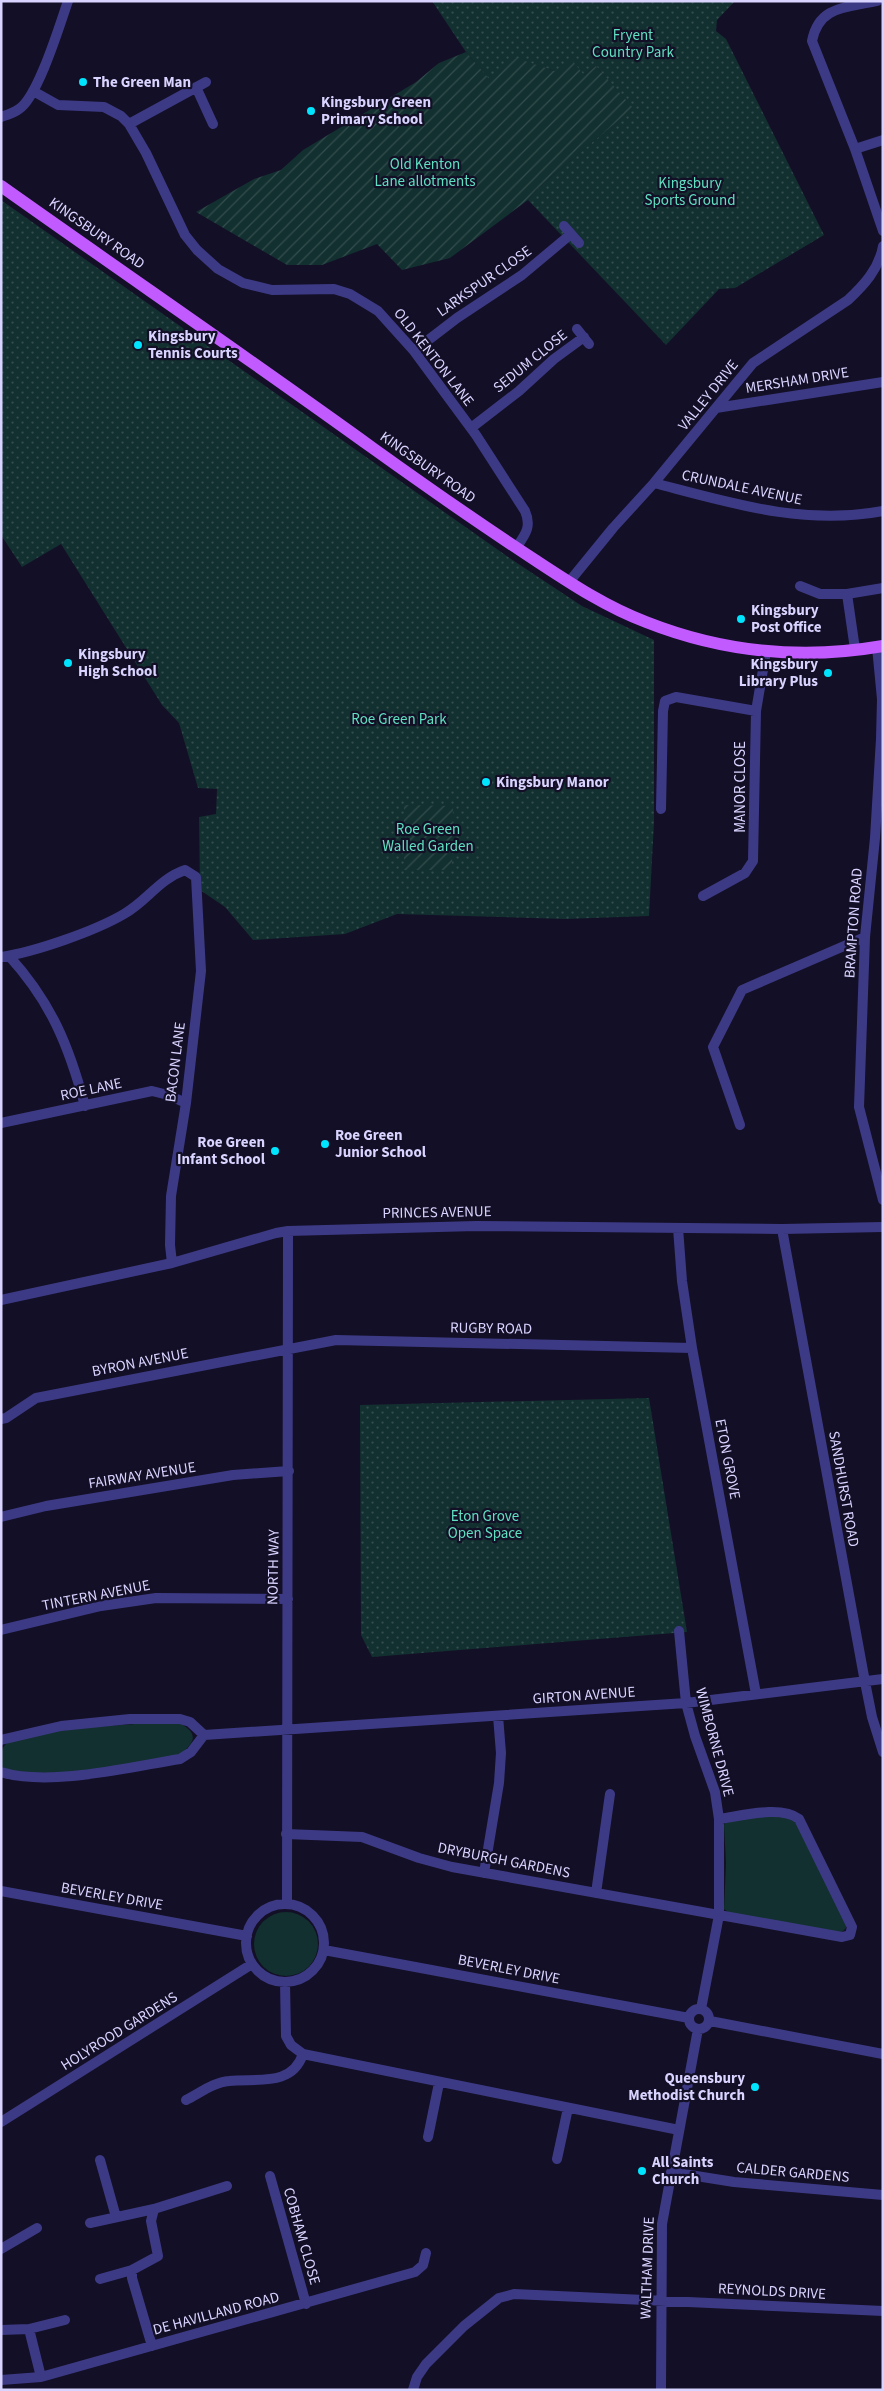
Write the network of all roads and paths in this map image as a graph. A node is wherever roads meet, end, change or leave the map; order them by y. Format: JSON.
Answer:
{"nodes":[{"id":1,"x":68,"y":1,"type":"edge"},
{"id":2,"x":877,"y":1,"type":"edge"},
{"id":3,"x":206,"y":82,"type":"dead end"},
{"id":4,"x":196,"y":88,"type":"junction"},
{"id":5,"x":33,"y":92,"type":"junction"},
{"id":6,"x":1,"y":117,"type":"edge"},
{"id":7,"x":129,"y":124,"type":"junction"},
{"id":8,"x":213,"y":124,"type":"dead end"},
{"id":9,"x":883,"y":140,"type":"edge"},
{"id":10,"x":855,"y":149,"type":"junction"},
{"id":11,"x":1,"y":186,"type":"edge"},
{"id":12,"x":883,"y":231,"type":"edge"},
{"id":13,"x":578,"y":243,"type":"dead end"},
{"id":14,"x":883,"y":246,"type":"edge"},
{"id":15,"x":882,"y":260,"type":"edge"},
{"id":16,"x":584,"y":337,"type":"dead end"},
{"id":17,"x":414,"y":352,"type":"junction"},
{"id":18,"x":883,"y":382,"type":"edge"},
{"id":19,"x":716,"y":408,"type":"junction"},
{"id":20,"x":471,"y":428,"type":"junction"},
{"id":21,"x":654,"y":483,"type":"junction"},
{"id":22,"x":883,"y":511,"type":"edge"},
{"id":23,"x":516,"y":548,"type":"junction"},
{"id":24,"x":569,"y":582,"type":"junction"},
{"id":25,"x":800,"y":586,"type":"dead end"},
{"id":26,"x":883,"y":588,"type":"edge"},
{"id":27,"x":846,"y":594,"type":"junction"},
{"id":28,"x":880,"y":647,"type":"edge"},
{"id":29,"x":855,"y":650,"type":"junction"},
{"id":30,"x":766,"y":652,"type":"junction"},
{"id":31,"x":756,"y":711,"type":"junction"},
{"id":32,"x":661,"y":809,"type":"dead end"},
{"id":33,"x":704,"y":896,"type":"dead end"},
{"id":34,"x":865,"y":937,"type":"junction"},
{"id":35,"x":5,"y":956,"type":"edge"},
{"id":36,"x":186,"y":1103,"type":"junction"},
{"id":37,"x":85,"y":1106,"type":"junction"},
{"id":38,"x":1,"y":1123,"type":"edge"},
{"id":39,"x":740,"y":1125,"type":"dead end"},
{"id":40,"x":883,"y":1200,"type":"edge"},
{"id":41,"x":883,"y":1227,"type":"edge"},
{"id":42,"x":678,"y":1228,"type":"junction"},
{"id":43,"x":782,"y":1229,"type":"junction"},
{"id":44,"x":288,"y":1231,"type":"junction"},
{"id":45,"x":172,"y":1263,"type":"junction"},
{"id":46,"x":1,"y":1300,"type":"edge"},
{"id":47,"x":289,"y":1348,"type":"junction"},
{"id":48,"x":692,"y":1348,"type":"junction"},
{"id":49,"x":1,"y":1419,"type":"edge"},
{"id":50,"x":289,"y":1471,"type":"junction"},
{"id":51,"x":1,"y":1517,"type":"edge"},
{"id":52,"x":288,"y":1599,"type":"junction"},
{"id":53,"x":1,"y":1630,"type":"edge"},
{"id":54,"x":679,"y":1631,"type":"dead end"},
{"id":55,"x":883,"y":1679,"type":"edge"},
{"id":56,"x":864,"y":1682,"type":"junction"},
{"id":57,"x":756,"y":1694,"type":"junction"},
{"id":58,"x":686,"y":1703,"type":"junction"},
{"id":59,"x":498,"y":1716,"type":"junction"},
{"id":60,"x":287,"y":1729,"type":"junction"},
{"id":61,"x":204,"y":1735,"type":"junction"},
{"id":62,"x":1,"y":1740,"type":"edge"},
{"id":63,"x":883,"y":1752,"type":"edge"},
{"id":64,"x":1,"y":1772,"type":"edge"},
{"id":65,"x":610,"y":1794,"type":"dead end"},
{"id":66,"x":719,"y":1819,"type":"junction"},
{"id":67,"x":286,"y":1834,"type":"junction"},
{"id":68,"x":484,"y":1872,"type":"junction"},
{"id":69,"x":1,"y":1891,"type":"edge"},
{"id":70,"x":596,"y":1893,"type":"junction"},
{"id":71,"x":287,"y":1904,"type":"junction"},
{"id":72,"x":719,"y":1915,"type":"junction"},
{"id":73,"x":247,"y":1936,"type":"junction"},
{"id":74,"x":324,"y":1950,"type":"junction"},
{"id":75,"x":252,"y":1964,"type":"junction"},
{"id":76,"x":286,"y":1982,"type":"junction"},
{"id":77,"x":701,"y":2009,"type":"junction"},
{"id":78,"x":689,"y":2018,"type":"junction"},
{"id":79,"x":710,"y":2021,"type":"junction"},
{"id":80,"x":698,"y":2029,"type":"junction"},
{"id":81,"x":303,"y":2054,"type":"junction"},
{"id":82,"x":883,"y":2054,"type":"edge"},
{"id":83,"x":439,"y":2083,"type":"junction"},
{"id":84,"x":186,"y":2100,"type":"dead end"},
{"id":85,"x":568,"y":2108,"type":"junction"},
{"id":86,"x":1,"y":2122,"type":"edge"},
{"id":87,"x":679,"y":2130,"type":"junction"},
{"id":88,"x":428,"y":2137,"type":"dead end"},
{"id":89,"x":556,"y":2159,"type":"dead end"},
{"id":90,"x":100,"y":2160,"type":"dead end"},
{"id":91,"x":672,"y":2172,"type":"junction"},
{"id":92,"x":270,"y":2176,"type":"dead end"},
{"id":93,"x":227,"y":2186,"type":"dead end"},
{"id":94,"x":883,"y":2195,"type":"edge"},
{"id":95,"x":154,"y":2209,"type":"junction"},
{"id":96,"x":116,"y":2217,"type":"junction"},
{"id":97,"x":90,"y":2223,"type":"dead end"},
{"id":98,"x":37,"y":2228,"type":"dead end"},
{"id":99,"x":1,"y":2249,"type":"edge"},
{"id":100,"x":426,"y":2253,"type":"dead end"},
{"id":101,"x":132,"y":2270,"type":"junction"},
{"id":102,"x":100,"y":2279,"type":"dead end"},
{"id":103,"x":660,"y":2301,"type":"junction"},
{"id":104,"x":306,"y":2304,"type":"junction"},
{"id":105,"x":883,"y":2311,"type":"edge"},
{"id":106,"x":65,"y":2320,"type":"dead end"},
{"id":107,"x":29,"y":2329,"type":"junction"},
{"id":108,"x":1,"y":2330,"type":"edge"},
{"id":109,"x":152,"y":2346,"type":"junction"},
{"id":110,"x":41,"y":2377,"type":"junction"},
{"id":111,"x":1,"y":2380,"type":"edge"},
{"id":112,"x":413,"y":2390,"type":"edge"},
{"id":113,"x":661,"y":2390,"type":"edge"}],
"edges":[{"from":1,"to":5,"type":"street"},
{"from":2,"to":10,"type":"street"},
{"from":3,"to":4,"type":"street"},
{"from":4,"to":7,"type":"street"},
{"from":4,"to":8,"type":"street"},
{"from":5,"to":6,"type":"street"},
{"from":5,"to":7,"type":"street","name":"OLD KENTON LANE"},
{"from":7,"to":17,"type":"street","name":"OLD KENTON LANE"},
{"from":9,"to":10,"type":"street"},
{"from":10,"to":12,"type":"street"},
{"from":11,"to":23,"type":"main road","name":"KINGSBURY ROAD"},
{"from":13,"to":17,"type":"street","name":"LARKSPUR CLOSE"},
{"from":14,"to":15,"type":"street","name":"VALLEY DRIVE"},
{"from":15,"to":19,"type":"street","name":"VALLEY DRIVE"},
{"from":16,"to":20,"type":"street","name":"SEDUM CLOSE"},
{"from":17,"to":20,"type":"street","name":"OLD KENTON LANE"},
{"from":18,"to":19,"type":"street","name":"MERSHAM DRIVE"},
{"from":19,"to":21,"type":"street","name":"VALLEY DRIVE"},
{"from":20,"to":23,"type":"street","name":"OLD KENTON LANE"},
{"from":21,"to":22,"type":"street","name":"CRUNDALE AVENUE"},
{"from":21,"to":24,"type":"street","name":"VALLEY DRIVE"},
{"from":23,"to":24,"type":"main road","name":"KINGSBURY ROAD"},
{"from":24,"to":30,"type":"main road","name":"KINGSBURY ROAD"},
{"from":25,"to":27,"type":"street"},
{"from":26,"to":27,"type":"street"},
{"from":27,"to":29,"type":"street"},
{"from":28,"to":29,"type":"main road","name":"KINGSBURY ROAD"},
{"from":28,"to":34,"type":"street","name":"BRAMPTON ROAD"},
{"from":29,"to":30,"type":"main road","name":"KINGSBURY ROAD"},
{"from":30,"to":31,"type":"street","name":"MANOR CLOSE"},
{"from":31,"to":32,"type":"street"},
{"from":31,"to":33,"type":"street","name":"MANOR CLOSE"},
{"from":34,"to":39,"type":"street"},
{"from":34,"to":40,"type":"street","name":"BRAMPTON ROAD"},
{"from":35,"to":36,"type":"street","name":"BACON LANE"},
{"from":35,"to":37,"type":"street"},
{"from":36,"to":37,"type":"street","name":"ROE LANE"},
{"from":36,"to":45,"type":"street","name":"BACON LANE"},
{"from":37,"to":38,"type":"street","name":"ROE LANE"},
{"from":41,"to":43,"type":"street","name":"PRINCES AVENUE"},
{"from":42,"to":43,"type":"street","name":"PRINCES AVENUE"},
{"from":42,"to":44,"type":"street","name":"PRINCES AVENUE"},
{"from":42,"to":48,"type":"street","name":"ETON GROVE"},
{"from":43,"to":56,"type":"street","name":"SANDHURST ROAD"},
{"from":44,"to":45,"type":"street","name":"PRINCES AVENUE"},
{"from":44,"to":47,"type":"street","name":"NORTH WAY"},
{"from":45,"to":46,"type":"street","name":"PRINCES AVENUE"},
{"from":47,"to":48,"type":"street","name":"RUGBY ROAD"},
{"from":47,"to":49,"type":"street","name":"BYRON AVENUE"},
{"from":47,"to":50,"type":"street","name":"NORTH WAY"},
{"from":48,"to":57,"type":"street","name":"ETON GROVE"},
{"from":50,"to":51,"type":"street","name":"FAIRWAY AVENUE"},
{"from":50,"to":52,"type":"street","name":"NORTH WAY"},
{"from":52,"to":53,"type":"street","name":"TINTERN AVENUE"},
{"from":52,"to":60,"type":"street","name":"NORTH WAY"},
{"from":54,"to":58,"type":"street","name":"WIMBORNE DRIVE"},
{"from":55,"to":56,"type":"street","name":"GIRTON AVENUE"},
{"from":56,"to":57,"type":"street","name":"GIRTON AVENUE"},
{"from":56,"to":63,"type":"street","name":"SANDHURST ROAD"},
{"from":57,"to":58,"type":"street","name":"GIRTON AVENUE"},
{"from":58,"to":59,"type":"street","name":"GIRTON AVENUE"},
{"from":58,"to":66,"type":"street","name":"WIMBORNE DRIVE"},
{"from":59,"to":60,"type":"street","name":"GIRTON AVENUE"},
{"from":59,"to":68,"type":"street"},
{"from":60,"to":61,"type":"street","name":"GIRTON AVENUE"},
{"from":60,"to":67,"type":"street","name":"NORTH WAY"},
{"from":61,"to":62,"type":"street"},
{"from":61,"to":64,"type":"street"},
{"from":65,"to":70,"type":"street"},
{"from":66,"to":72,"type":"street","name":"WIMBORNE DRIVE"},
{"from":66,"to":72,"type":"street","name":"DRYBURGH GARDENS"},
{"from":67,"to":68,"type":"street","name":"DRYBURGH GARDENS"},
{"from":67,"to":71,"type":"street","name":"NORTH WAY"},
{"from":68,"to":70,"type":"street","name":"DRYBURGH GARDENS"},
{"from":69,"to":73,"type":"street","name":"BEVERLEY DRIVE"},
{"from":70,"to":72,"type":"street","name":"DRYBURGH GARDENS"},
{"from":71,"to":73,"type":"street"},
{"from":71,"to":74,"type":"street"},
{"from":72,"to":77,"type":"street","name":"WIMBORNE DRIVE"},
{"from":73,"to":75,"type":"street"},
{"from":74,"to":76,"type":"street"},
{"from":74,"to":78,"type":"street","name":"BEVERLEY DRIVE"},
{"from":75,"to":76,"type":"street"},
{"from":75,"to":86,"type":"street","name":"HOLYROOD GARDENS"},
{"from":76,"to":81,"type":"street"},
{"from":77,"to":78,"type":"street"},
{"from":77,"to":79,"type":"street"},
{"from":78,"to":80,"type":"street"},
{"from":79,"to":80,"type":"street"},
{"from":79,"to":82,"type":"street"},
{"from":80,"to":87,"type":"street","name":"WALTHAM DRIVE"},
{"from":81,"to":83,"type":"street"},
{"from":81,"to":84,"type":"street"},
{"from":83,"to":85,"type":"street"},
{"from":83,"to":88,"type":"street"},
{"from":85,"to":87,"type":"street"},
{"from":85,"to":89,"type":"street"},
{"from":87,"to":91,"type":"street","name":"WALTHAM DRIVE"},
{"from":90,"to":96,"type":"street"},
{"from":91,"to":94,"type":"street","name":"CALDER GARDENS"},
{"from":91,"to":103,"type":"street","name":"WALTHAM DRIVE"},
{"from":92,"to":104,"type":"street","name":"COBHAM CLOSE"},
{"from":93,"to":95,"type":"street"},
{"from":95,"to":96,"type":"street"},
{"from":95,"to":101,"type":"street"},
{"from":96,"to":97,"type":"street"},
{"from":98,"to":99,"type":"street"},
{"from":100,"to":104,"type":"street","name":"DE HAVILLAND ROAD"},
{"from":101,"to":102,"type":"street"},
{"from":101,"to":109,"type":"street"},
{"from":103,"to":105,"type":"street","name":"REYNOLDS DRIVE"},
{"from":103,"to":112,"type":"street","name":"REYNOLDS DRIVE"},
{"from":103,"to":113,"type":"street","name":"WALTHAM DRIVE"},
{"from":104,"to":109,"type":"street","name":"DE HAVILLAND ROAD"},
{"from":106,"to":107,"type":"street"},
{"from":107,"to":108,"type":"street"},
{"from":107,"to":110,"type":"street"},
{"from":109,"to":110,"type":"street","name":"DE HAVILLAND ROAD"},
{"from":110,"to":111,"type":"street","name":"DE HAVILLAND ROAD"}]}
